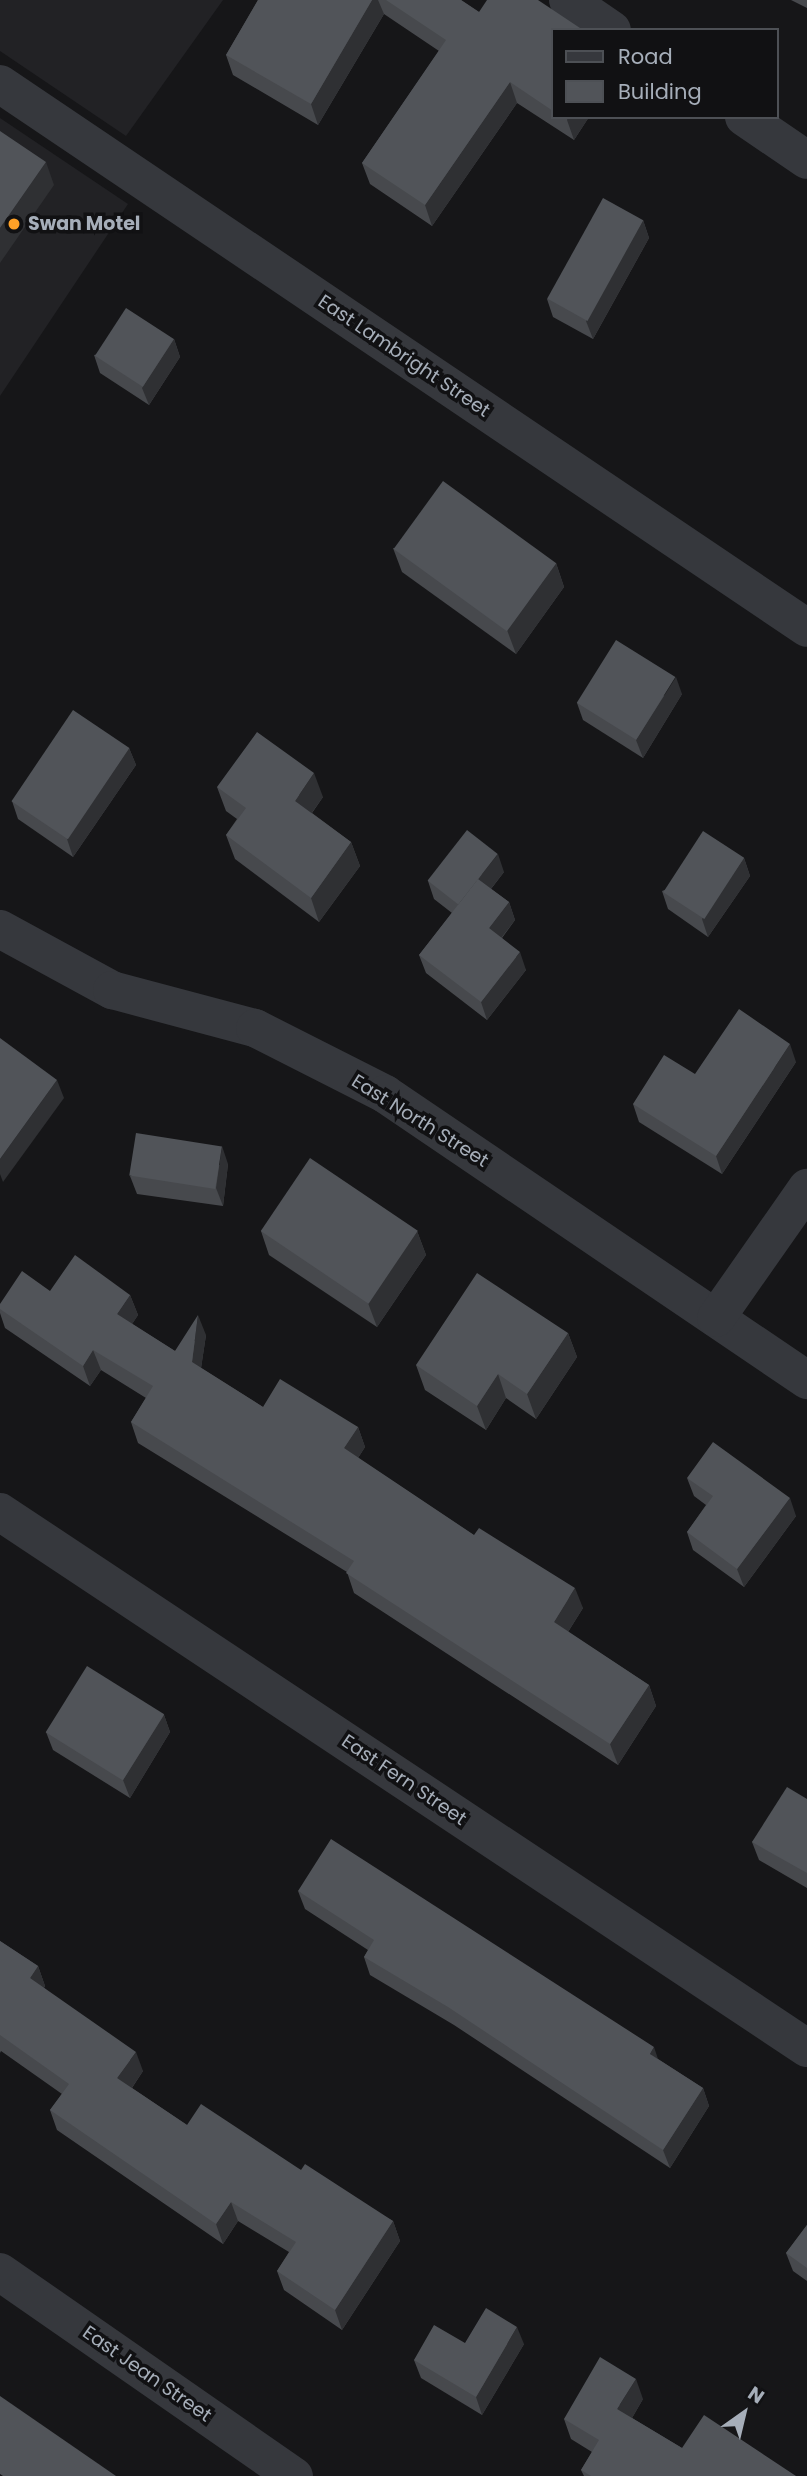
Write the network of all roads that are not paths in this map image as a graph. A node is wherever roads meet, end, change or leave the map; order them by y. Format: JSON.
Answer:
{"nodes":[{"id":1,"x":568,"y":0,"type":"edge"},
{"id":2,"x":609,"y":28,"type":"edge"},
{"id":3,"x":0,"y":84,"type":"edge"},
{"id":4,"x":747,"y":119,"type":"edge"},
{"id":5,"x":807,"y":160,"type":"edge"},
{"id":6,"x":807,"y":628,"type":"edge"},
{"id":7,"x":0,"y":929,"type":"edge"},
{"id":8,"x":807,"y":1188,"type":"edge"},
{"id":9,"x":716,"y":1318,"type":"junction"},
{"id":10,"x":807,"y":1380,"type":"edge"},
{"id":11,"x":0,"y":1512,"type":"edge"},
{"id":12,"x":807,"y":2048,"type":"edge"},
{"id":13,"x":0,"y":2272,"type":"edge"},
{"id":14,"x":295,"y":2476,"type":"edge"}],
"edges":[{"from":1,"to":2,"type":"street"},
{"from":3,"to":6,"type":"street","name":"East Lambright Street"},
{"from":4,"to":5,"type":"street"},
{"from":7,"to":9,"type":"street","name":"East North Street"},
{"from":8,"to":9,"type":"street"},
{"from":9,"to":10,"type":"street","name":"East North Street"},
{"from":11,"to":12,"type":"street","name":"East Fern Street"},
{"from":13,"to":14,"type":"street","name":"East Jean Street"}]}
